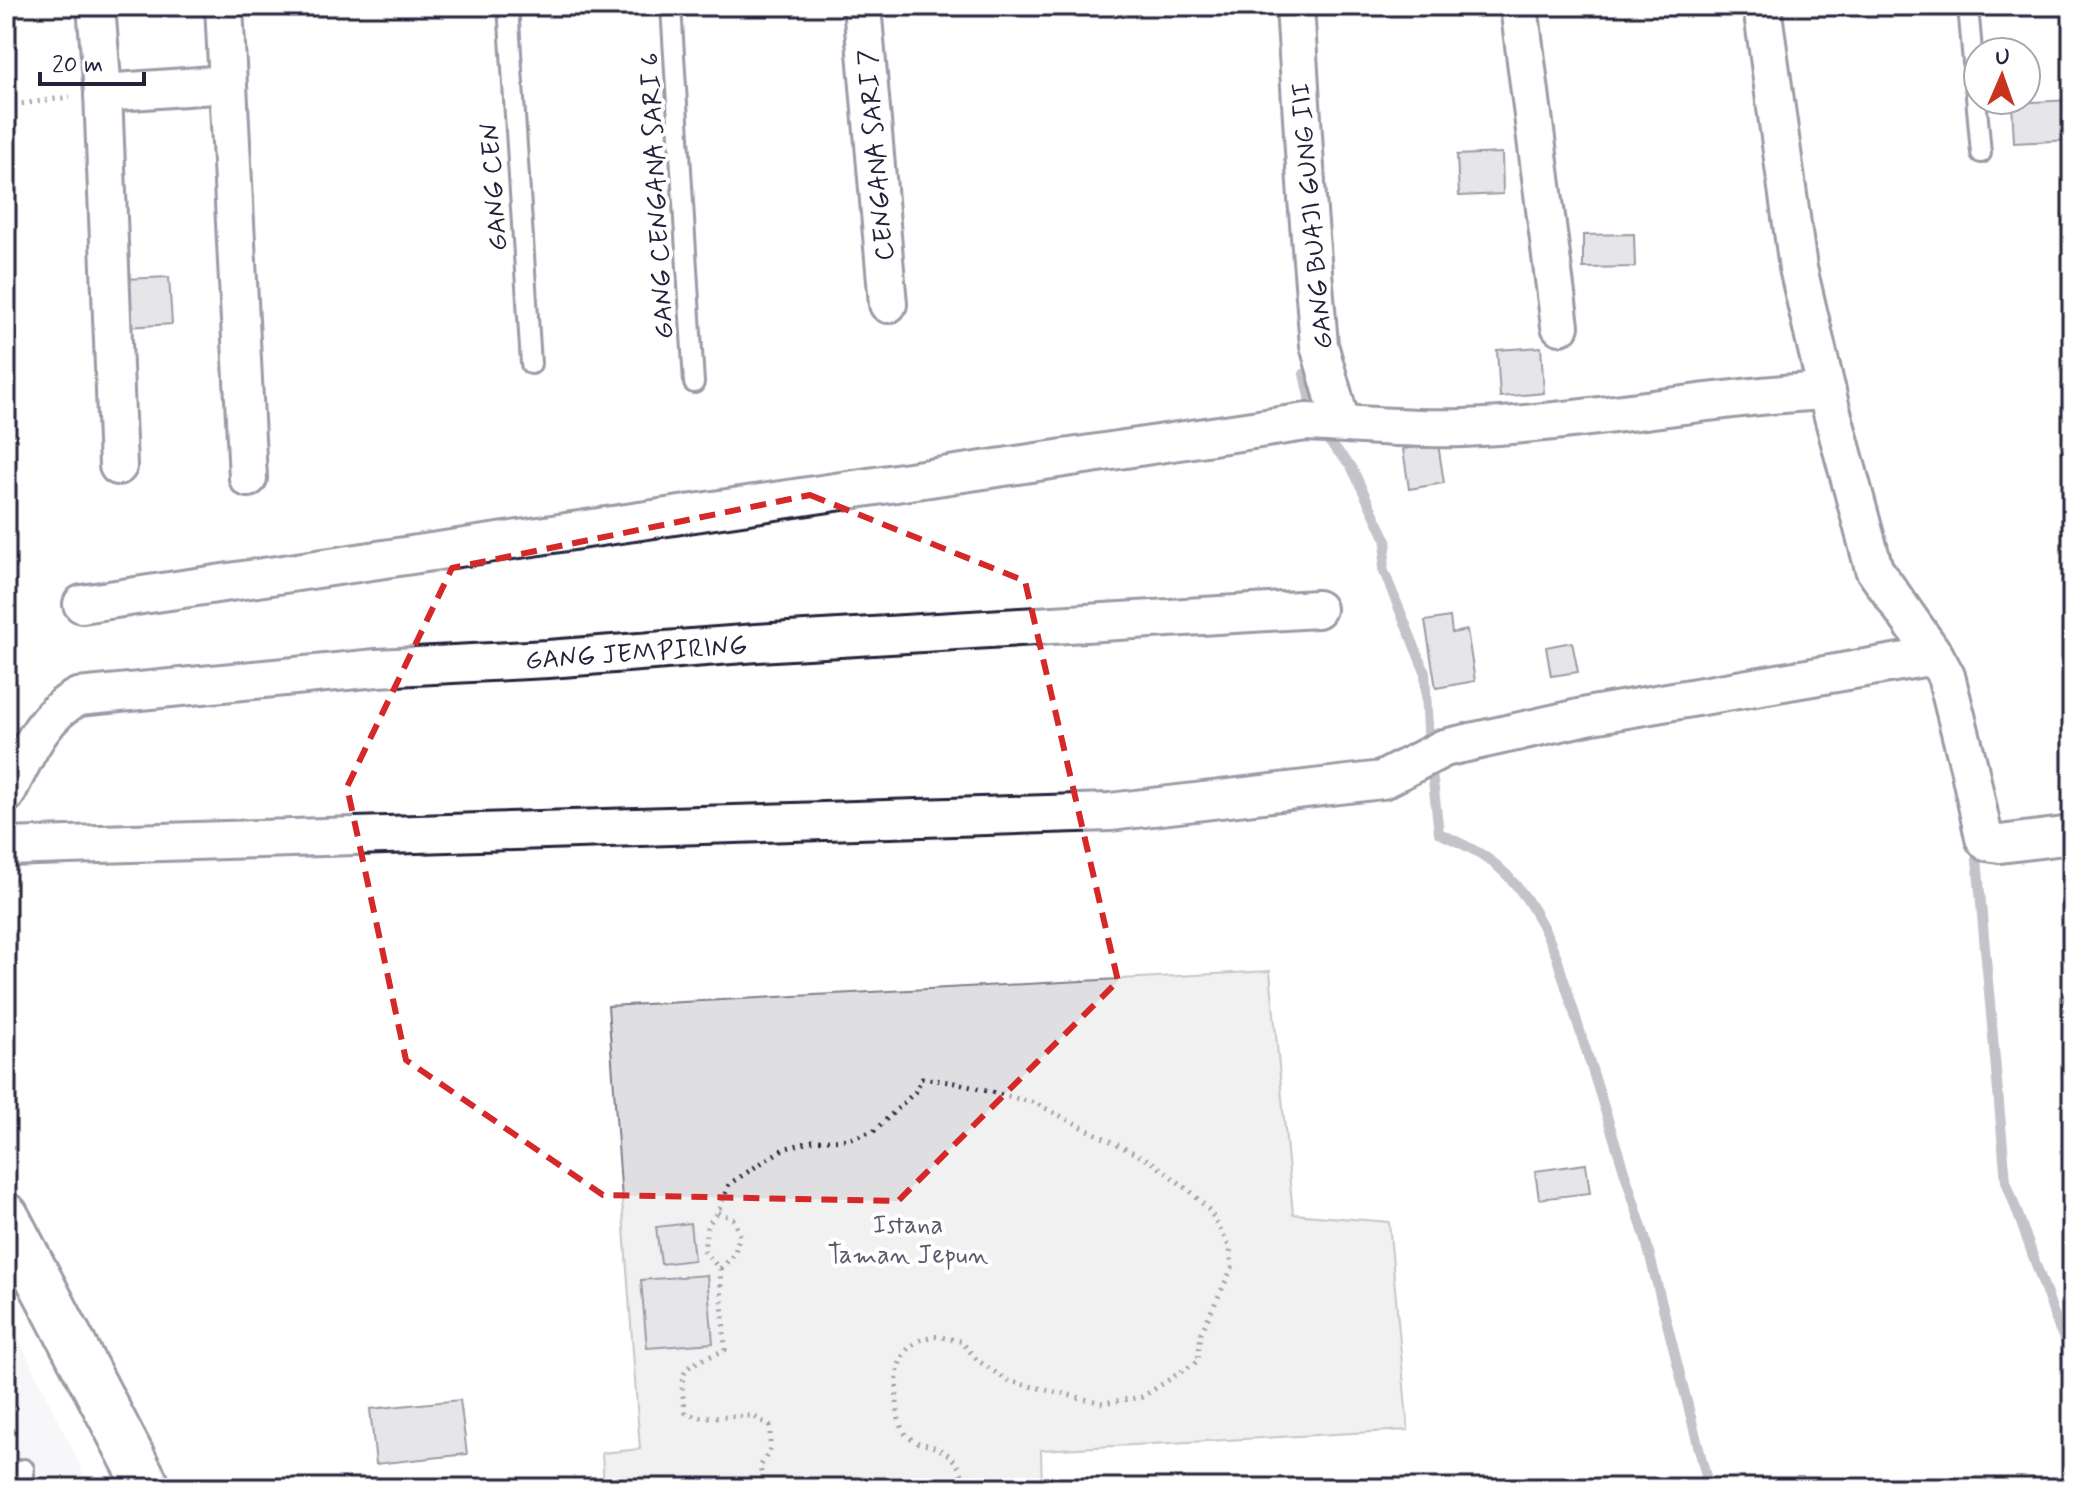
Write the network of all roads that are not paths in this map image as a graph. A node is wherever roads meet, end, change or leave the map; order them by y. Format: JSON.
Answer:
{"nodes":[{"id":1,"x":96,"y":6,"type":"edge"},
{"id":2,"x":224,"y":6,"type":"edge"},
{"id":3,"x":508,"y":6,"type":"edge"},
{"id":4,"x":671,"y":6,"type":"edge"},
{"id":5,"x":862,"y":6,"type":"edge"},
{"id":6,"x":1295,"y":6,"type":"edge"},
{"id":7,"x":1519,"y":6,"type":"edge"},
{"id":8,"x":1762,"y":6,"type":"edge"},
{"id":9,"x":1968,"y":6,"type":"edge"},
{"id":10,"x":227,"y":84,"type":"junction"},
{"id":11,"x":103,"y":93,"type":"junction"},
{"id":12,"x":1981,"y":153,"type":"dead end"},
{"id":13,"x":888,"y":304,"type":"dead end"},
{"id":14,"x":1560,"y":326,"type":"dead end"},
{"id":15,"x":531,"y":364,"type":"dead end"},
{"id":16,"x":694,"y":383,"type":"dead end"},
{"id":17,"x":1827,"y":391,"type":"junction"},
{"id":18,"x":1326,"y":423,"type":"junction"},
{"id":19,"x":118,"y":466,"type":"dead end"},
{"id":20,"x":248,"y":478,"type":"dead end"},
{"id":21,"x":82,"y":604,"type":"dead end"},
{"id":22,"x":1317,"y":609,"type":"dead end"},
{"id":23,"x":1935,"y":656,"type":"junction"},
{"id":24,"x":6,"y":794,"type":"edge"},
{"id":25,"x":2072,"y":835,"type":"edge"},
{"id":26,"x":6,"y":847,"type":"edge"},
{"id":27,"x":6,"y":1216,"type":"edge"},
{"id":28,"x":148,"y":1488,"type":"edge"}],
"edges":[{"from":1,"to":11,"type":"street"},
{"from":2,"to":10,"type":"street"},
{"from":3,"to":15,"type":"lane","name":"GANG CEN"},
{"from":4,"to":16,"type":"lane","name":"GANG CENGANA SARI 6"},
{"from":5,"to":13,"type":"street","name":"CENGANA SARI 7"},
{"from":6,"to":18,"type":"street","name":"GANG BUAJI GUNG III"},
{"from":7,"to":14,"type":"street"},
{"from":8,"to":17,"type":"street"},
{"from":9,"to":12,"type":"lane"},
{"from":10,"to":11,"type":"street"},
{"from":10,"to":20,"type":"street"},
{"from":11,"to":19,"type":"street"},
{"from":17,"to":18,"type":"street"},
{"from":17,"to":23,"type":"street"},
{"from":18,"to":21,"type":"street"},
{"from":22,"to":24,"type":"street","name":"GANG JEMPIRING"},
{"from":23,"to":25,"type":"street"},
{"from":23,"to":26,"type":"street"},
{"from":27,"to":28,"type":"main road"}]}
